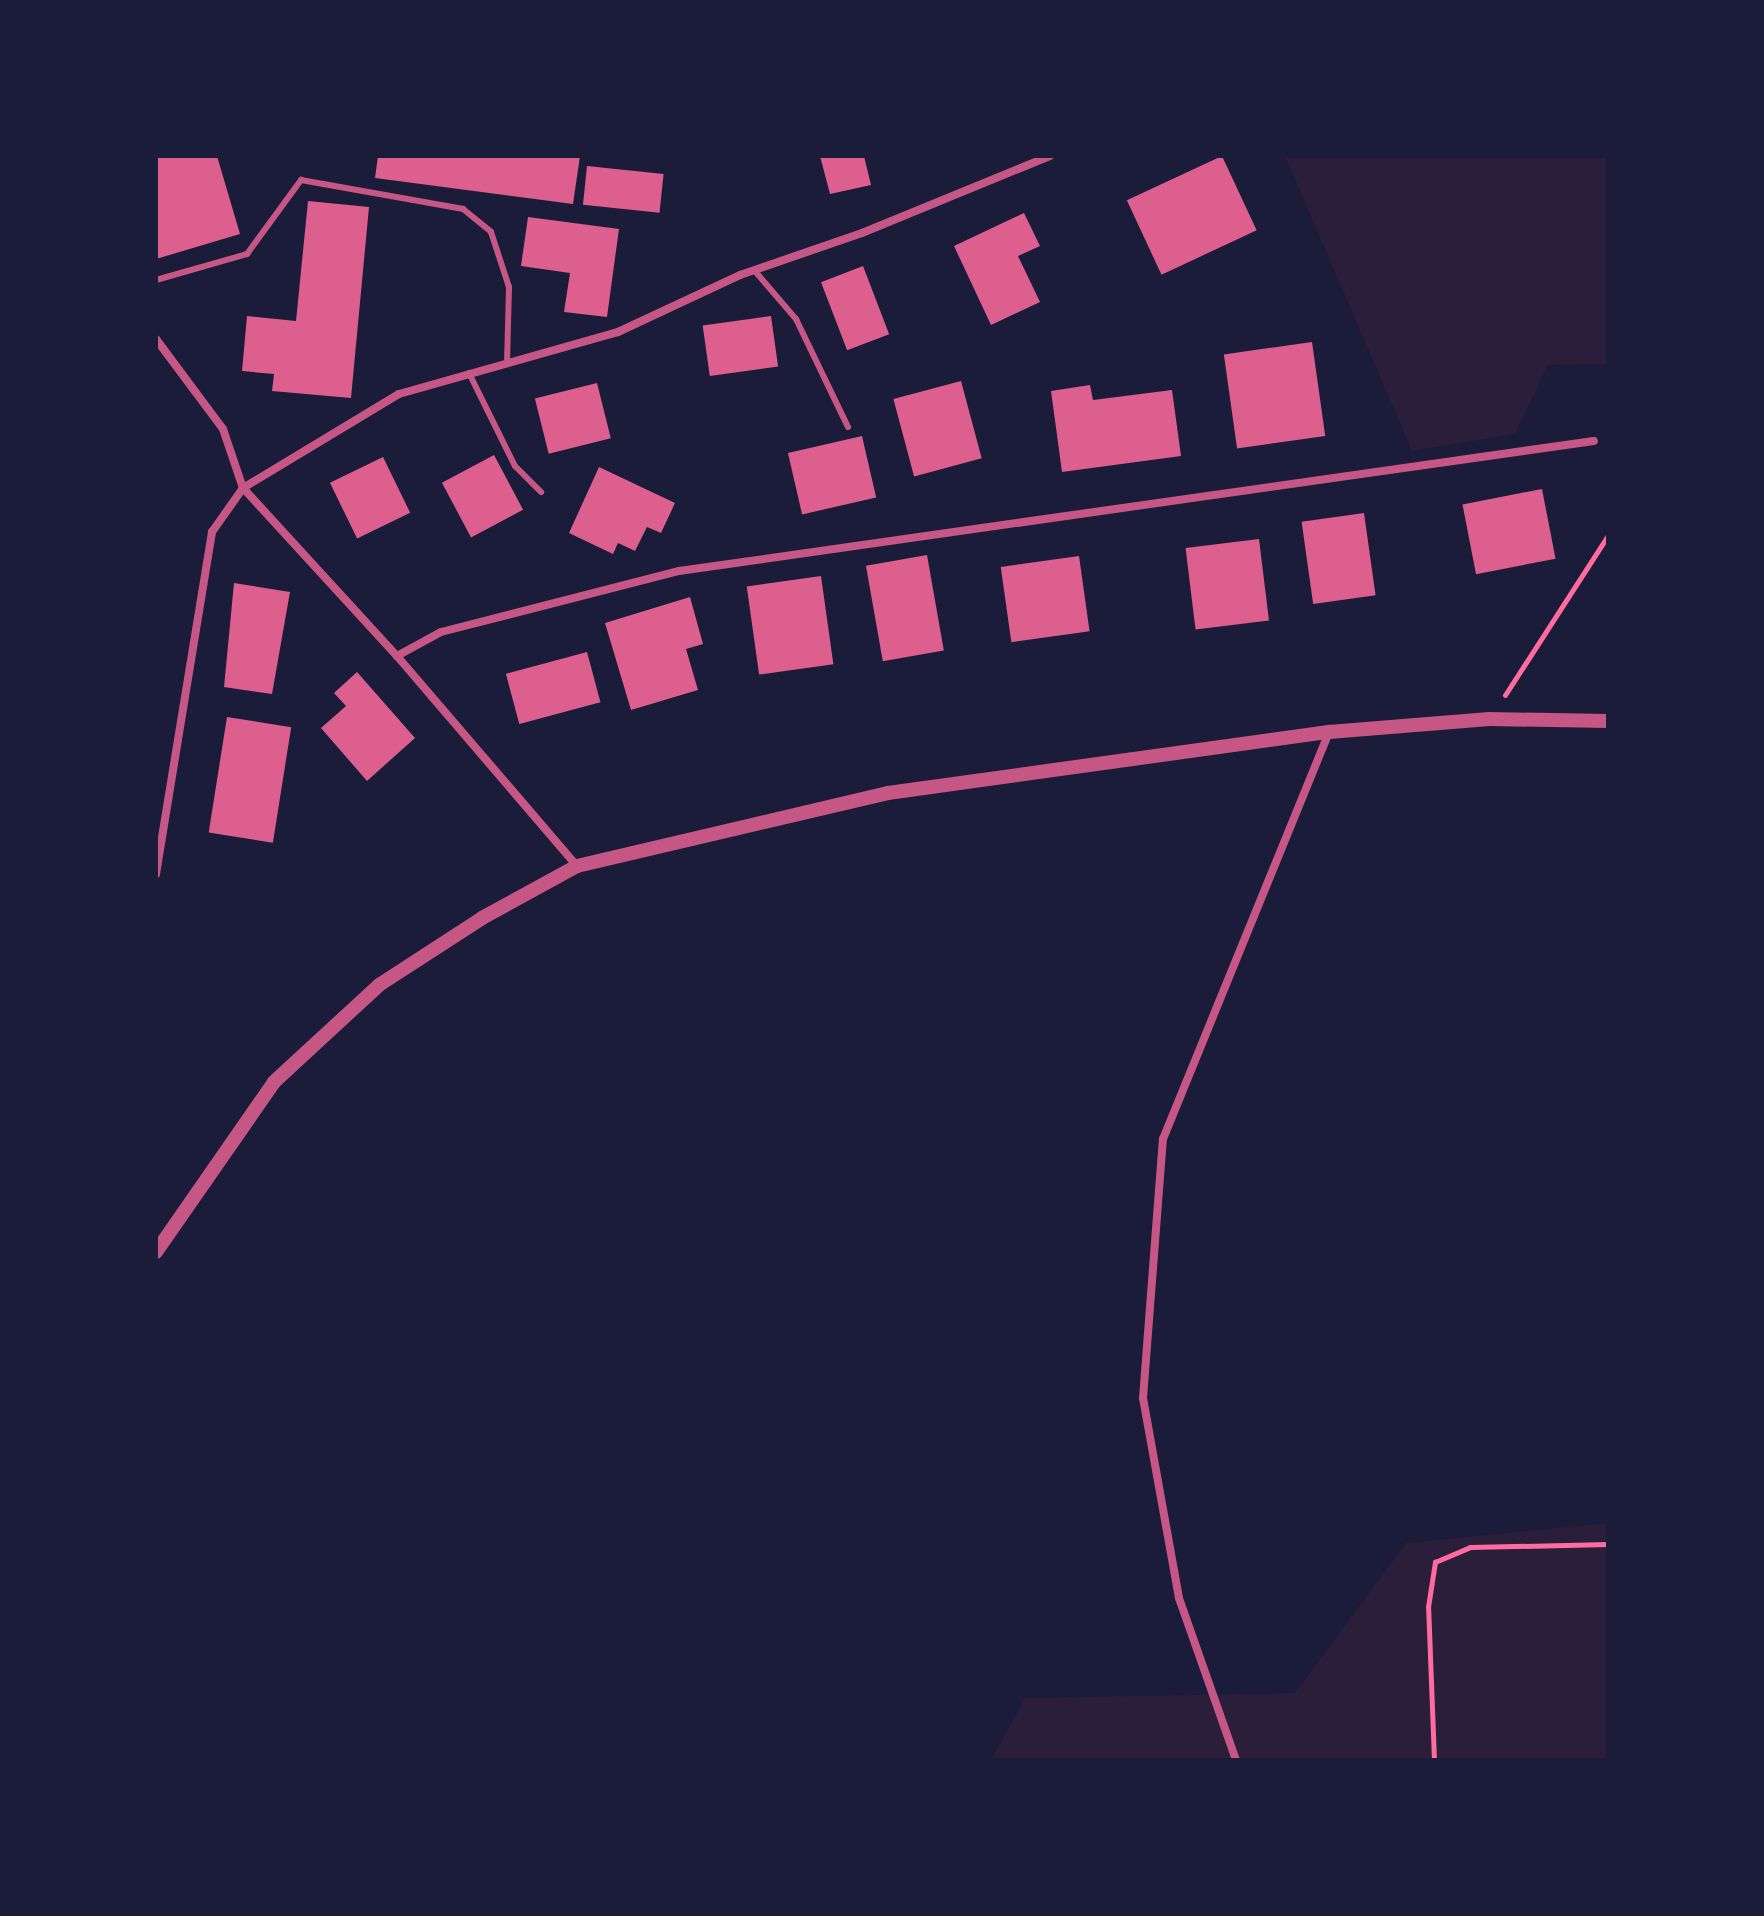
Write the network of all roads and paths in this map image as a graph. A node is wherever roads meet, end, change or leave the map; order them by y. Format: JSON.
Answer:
{"nodes":[{"id":1,"x":1050,"y":156,"type":"edge"},
{"id":2,"x":754,"y":270,"type":"junction"},
{"id":3,"x":156,"y":280,"type":"edge"},
{"id":4,"x":156,"y":339,"type":"edge"},
{"id":5,"x":507,"y":361,"type":"junction"},
{"id":6,"x":468,"y":371,"type":"junction"},
{"id":7,"x":848,"y":427,"type":"dead end"},
{"id":8,"x":1594,"y":441,"type":"dead end"},
{"id":9,"x":243,"y":488,"type":"junction"},
{"id":10,"x":541,"y":492,"type":"dead end"},
{"id":11,"x":1608,"y":535,"type":"edge"},
{"id":12,"x":397,"y":656,"type":"junction"},
{"id":13,"x":1489,"y":719,"type":"junction"},
{"id":14,"x":1608,"y":721,"type":"edge"},
{"id":15,"x":1329,"y":732,"type":"junction"},
{"id":16,"x":577,"y":866,"type":"junction"},
{"id":17,"x":156,"y":874,"type":"edge"},
{"id":18,"x":156,"y":1252,"type":"edge"},
{"id":19,"x":1608,"y":1544,"type":"edge"},
{"id":20,"x":1236,"y":1760,"type":"edge"},
{"id":21,"x":1434,"y":1760,"type":"edge"}],
"edges":[{"from":1,"to":2,"type":"street"},
{"from":2,"to":5,"type":"street"},
{"from":2,"to":7,"type":"lane"},
{"from":3,"to":5,"type":"lane"},
{"from":4,"to":9,"type":"street"},
{"from":5,"to":6,"type":"street"},
{"from":6,"to":9,"type":"street"},
{"from":6,"to":10,"type":"lane"},
{"from":8,"to":12,"type":"street"},
{"from":9,"to":12,"type":"street"},
{"from":9,"to":17,"type":"street"},
{"from":11,"to":13,"type":"path"},
{"from":12,"to":16,"type":"street"},
{"from":13,"to":14,"type":"street"},
{"from":13,"to":15,"type":"street"},
{"from":15,"to":16,"type":"street"},
{"from":15,"to":20,"type":"street"},
{"from":16,"to":18,"type":"street"},
{"from":19,"to":21,"type":"path"}]}
